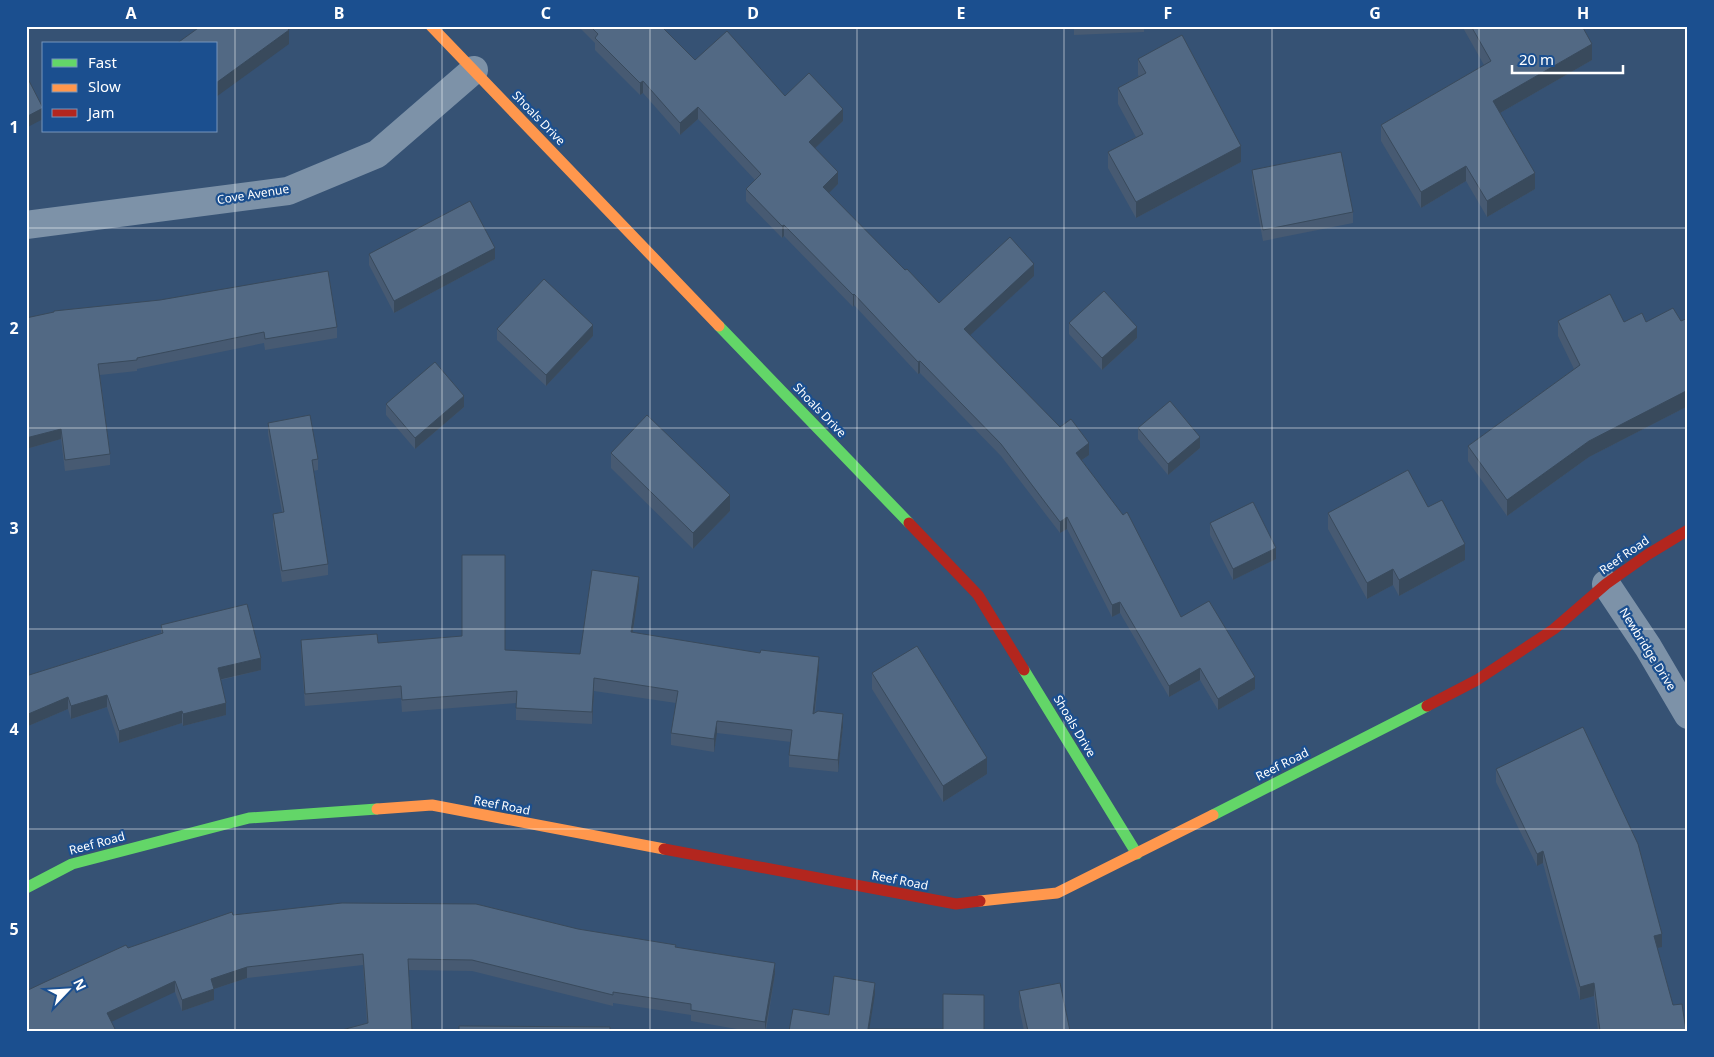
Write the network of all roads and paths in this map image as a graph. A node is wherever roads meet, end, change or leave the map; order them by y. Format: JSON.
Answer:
{"nodes":[{"id":1,"x":431,"y":26,"type":"edge"},
{"id":2,"x":474,"y":70,"type":"junction"},
{"id":3,"x":26,"y":225,"type":"edge"},
{"id":4,"x":1688,"y":530,"type":"edge"},
{"id":5,"x":1606,"y":584,"type":"junction"},
{"id":6,"x":1688,"y":715,"type":"edge"},
{"id":7,"x":1137,"y":854,"type":"junction"},
{"id":8,"x":26,"y":888,"type":"edge"}],
"edges":[{"from":1,"to":2,"type":"street","name":"Shoals Drive"},
{"from":2,"to":3,"type":"street","name":"Cove Avenue"},
{"from":2,"to":7,"type":"street","name":"Shoals Drive"},
{"from":4,"to":5,"type":"street","name":"Reef Road"},
{"from":5,"to":6,"type":"street","name":"Newbridge Drive"},
{"from":5,"to":7,"type":"street","name":"Reef Road"},
{"from":7,"to":8,"type":"street","name":"Reef Road"}]}
